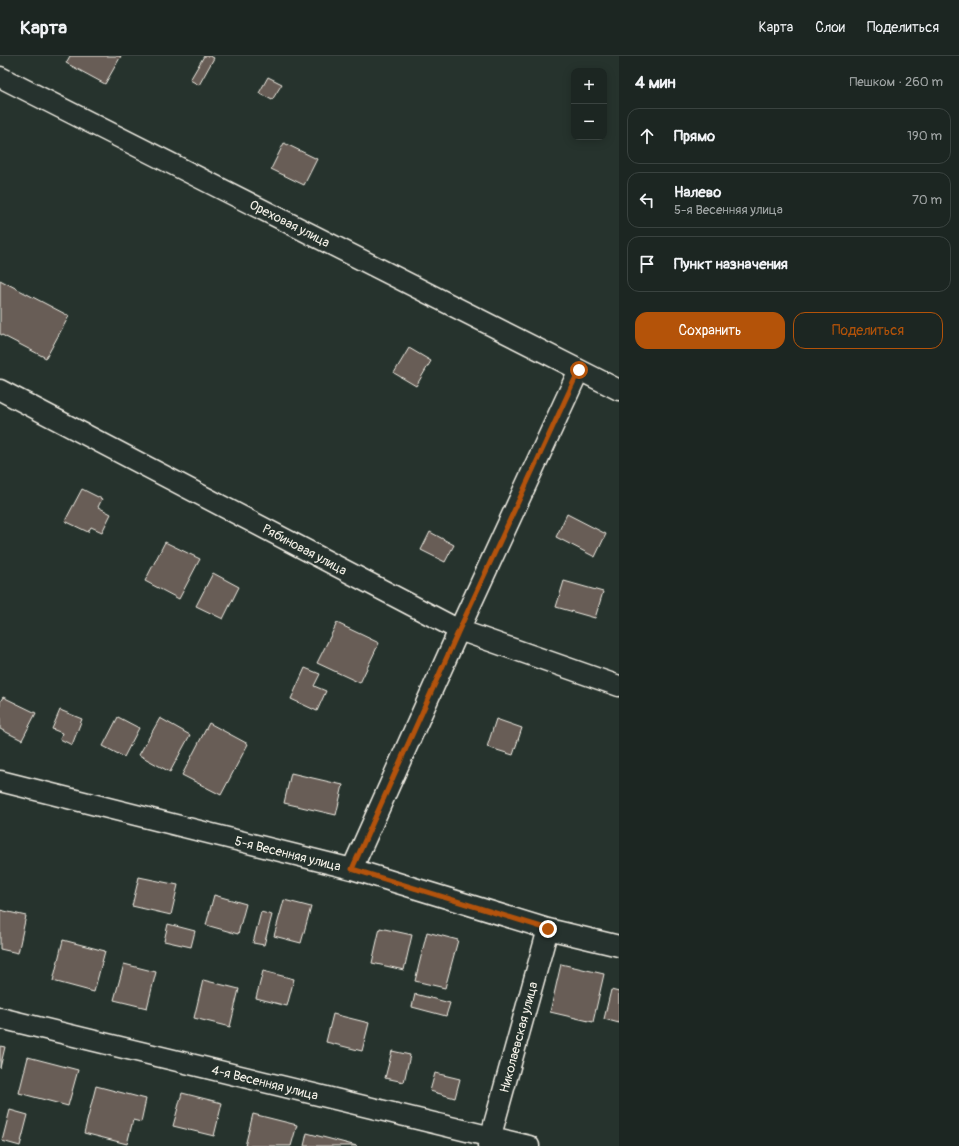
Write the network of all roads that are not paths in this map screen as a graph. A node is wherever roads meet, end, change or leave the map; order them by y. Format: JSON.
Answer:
{"nodes":[{"id":1,"x":0,"y":77,"type":"edge"},
{"id":2,"x":579,"y":370,"type":"junction"},
{"id":3,"x":0,"y":390,"type":"edge"},
{"id":4,"x":619,"y":390,"type":"edge"},
{"id":5,"x":459,"y":630,"type":"junction"},
{"id":6,"x":619,"y":686,"type":"edge"},
{"id":7,"x":0,"y":781,"type":"edge"},
{"id":8,"x":352,"y":869,"type":"junction"},
{"id":9,"x":548,"y":929,"type":"junction"},
{"id":10,"x":619,"y":946,"type":"edge"},
{"id":11,"x":0,"y":1018,"type":"edge"},
{"id":12,"x":489,"y":1141,"type":"edge"},
{"id":13,"x":529,"y":1146,"type":"edge"}],
"edges":[{"from":1,"to":2,"type":"street","name":"Ореховая улица"},
{"from":2,"to":4,"type":"street","name":"Ореховая улица"},
{"from":2,"to":5,"type":"street"},
{"from":3,"to":5,"type":"street","name":"Рябиновая улица"},
{"from":5,"to":6,"type":"street","name":"Рябиновая улица"},
{"from":5,"to":8,"type":"street"},
{"from":7,"to":8,"type":"street","name":"5-я Весенняя улица"},
{"from":8,"to":9,"type":"street","name":"5-я Весенняя улица"},
{"from":9,"to":10,"type":"street","name":"5-я Весенняя улица"},
{"from":9,"to":12,"type":"street","name":"Николаевская улица"},
{"from":11,"to":12,"type":"street","name":"4-я Весенняя улица"},
{"from":12,"to":13,"type":"street","name":"4-я Весенняя улица"}]}
